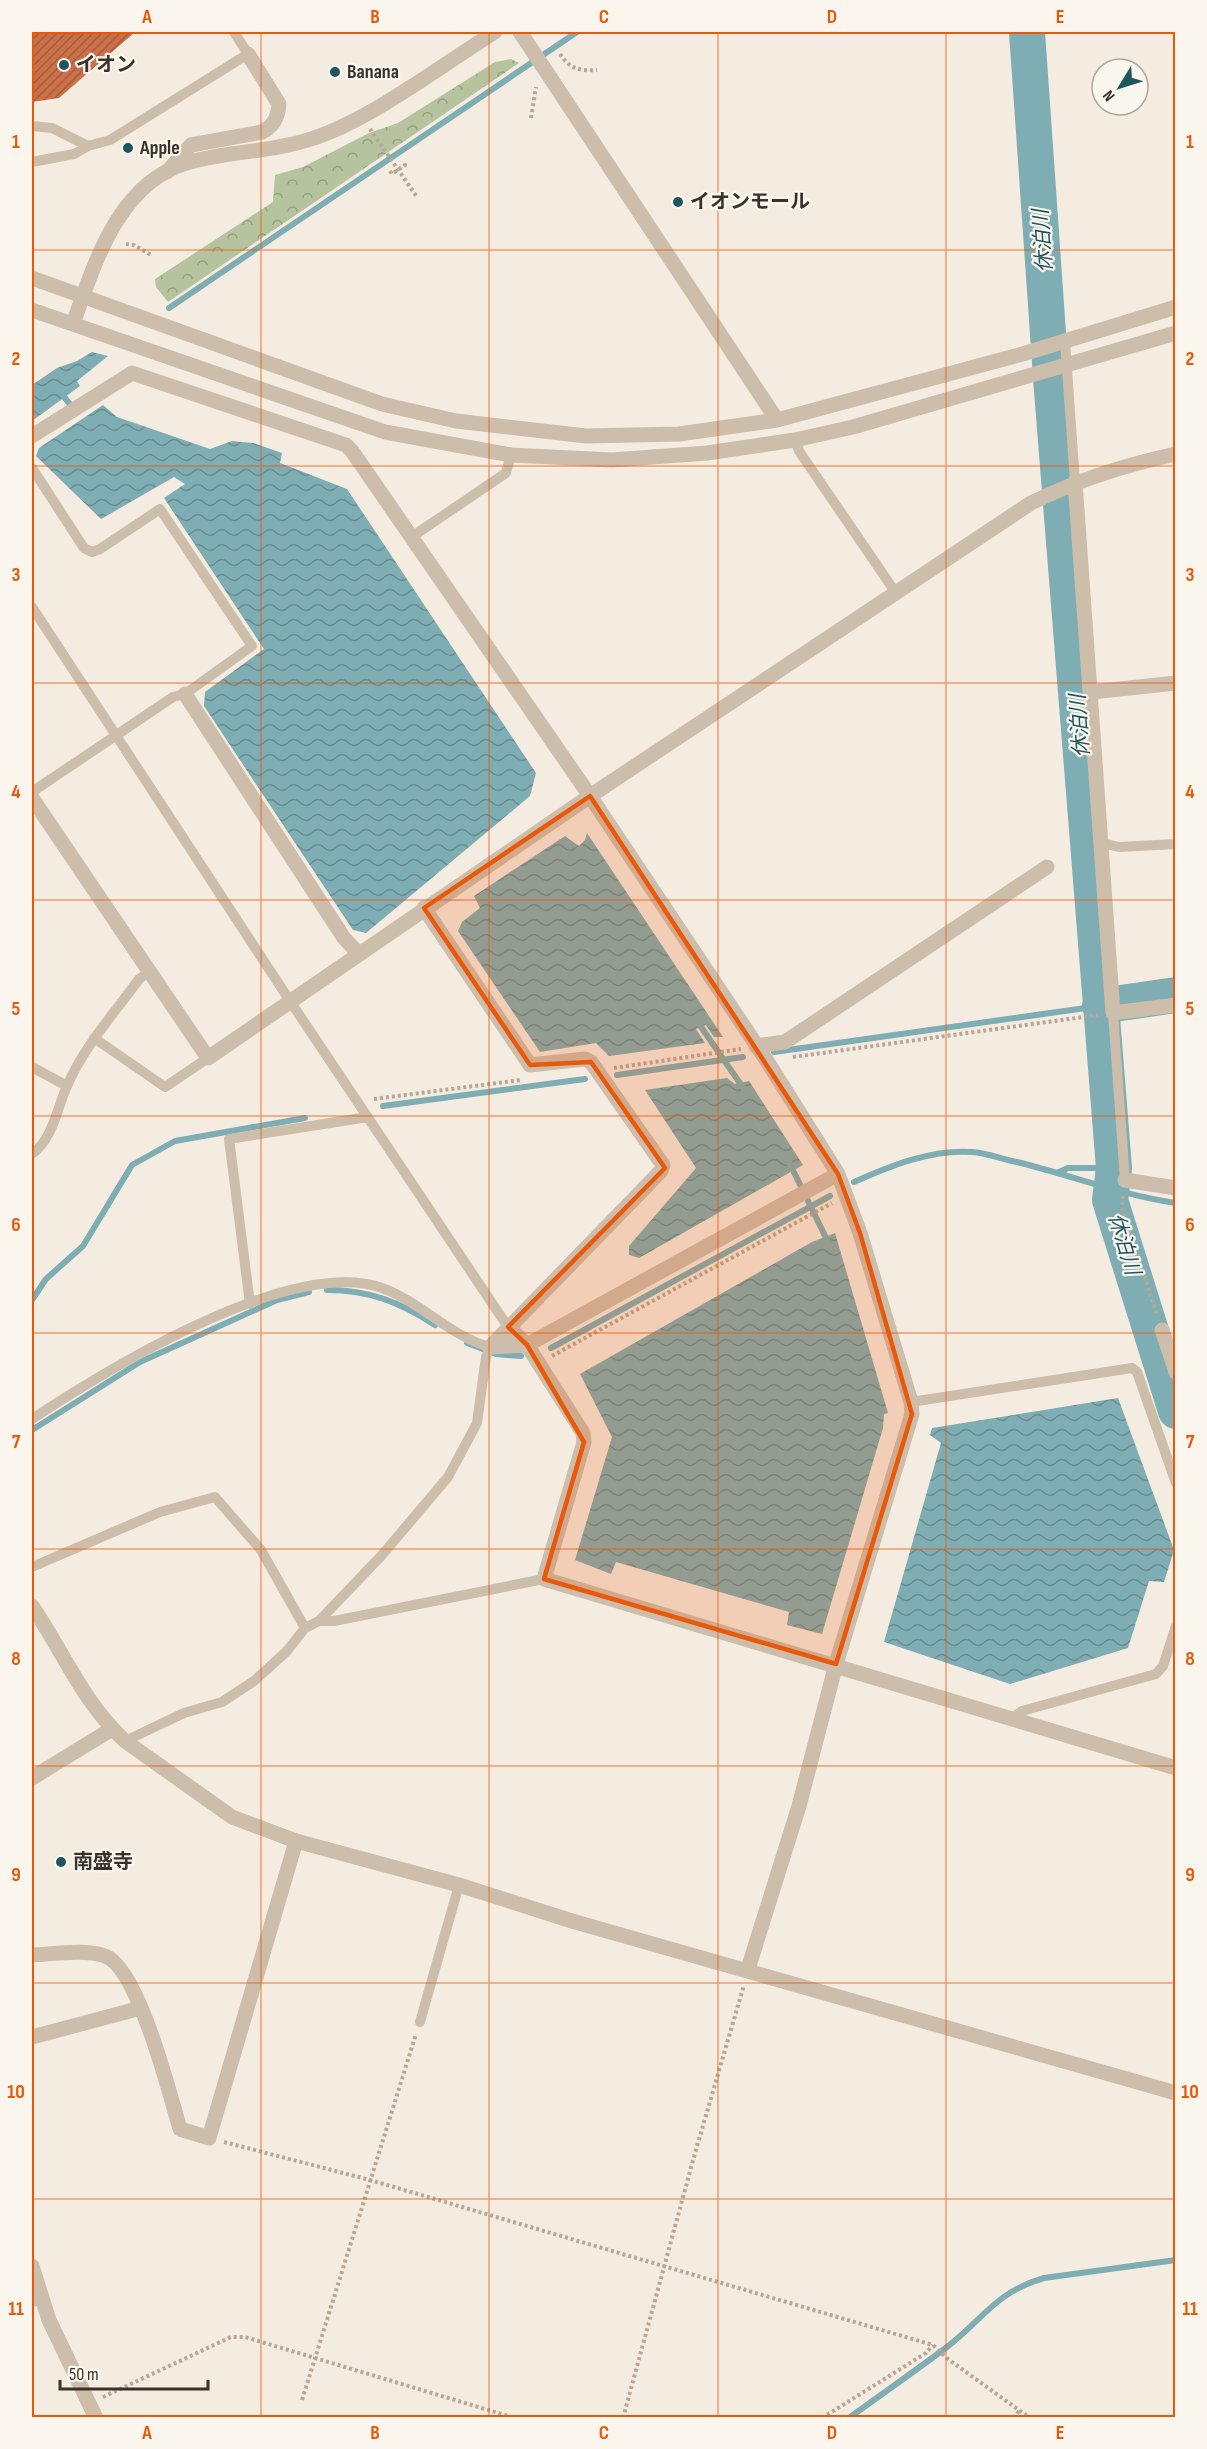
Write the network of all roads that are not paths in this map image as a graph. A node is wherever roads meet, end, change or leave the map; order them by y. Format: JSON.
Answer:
{"nodes":[{"id":1,"x":234,"y":32,"type":"edge"},
{"id":2,"x":495,"y":32,"type":"edge"},
{"id":3,"x":520,"y":32,"type":"edge"},
{"id":4,"x":248,"y":54,"type":"junction"},
{"id":5,"x":32,"y":126,"type":"edge"},
{"id":6,"x":88,"y":146,"type":"junction"},
{"id":7,"x":32,"y":162,"type":"edge"},
{"id":8,"x":167,"y":172,"type":"junction"},
{"id":9,"x":32,"y":278,"type":"edge"},
{"id":10,"x":82,"y":297,"type":"junction"},
{"id":11,"x":1176,"y":307,"type":"edge"},
{"id":12,"x":32,"y":310,"type":"edge"},
{"id":13,"x":73,"y":324,"type":"junction"},
{"id":14,"x":1176,"y":333,"type":"edge"},
{"id":15,"x":1064,"y":342,"type":"junction"},
{"id":16,"x":1065,"y":365,"type":"junction"},
{"id":17,"x":777,"y":420,"type":"junction"},
{"id":18,"x":354,"y":422,"type":"junction"},
{"id":19,"x":32,"y":436,"type":"edge"},
{"id":20,"x":795,"y":440,"type":"junction"},
{"id":21,"x":346,"y":445,"type":"junction"},
{"id":22,"x":1176,"y":454,"type":"edge"},
{"id":23,"x":511,"y":455,"type":"junction"},
{"id":24,"x":32,"y":468,"type":"edge"},
{"id":25,"x":1072,"y":484,"type":"junction"},
{"id":26,"x":413,"y":536,"type":"junction"},
{"id":27,"x":896,"y":593,"type":"junction"},
{"id":28,"x":32,"y":607,"type":"edge"},
{"id":29,"x":1176,"y":683,"type":"edge"},
{"id":30,"x":1092,"y":692,"type":"junction"},
{"id":31,"x":184,"y":694,"type":"junction"},
{"id":32,"x":116,"y":736,"type":"junction"},
{"id":33,"x":32,"y":792,"type":"edge"},
{"id":34,"x":590,"y":796,"type":"junction"},
{"id":35,"x":32,"y":798,"type":"edge"},
{"id":36,"x":1102,"y":843,"type":"junction"},
{"id":37,"x":1176,"y":844,"type":"edge"},
{"id":38,"x":1047,"y":867,"type":"dead end"},
{"id":39,"x":424,"y":908,"type":"junction"},
{"id":40,"x":358,"y":953,"type":"junction"},
{"id":41,"x":149,"y":972,"type":"junction"},
{"id":42,"x":290,"y":1001,"type":"junction"},
{"id":43,"x":1176,"y":1005,"type":"edge"},
{"id":44,"x":1110,"y":1013,"type":"junction"},
{"id":45,"x":94,"y":1038,"type":"junction"},
{"id":46,"x":756,"y":1046,"type":"junction"},
{"id":47,"x":208,"y":1058,"type":"junction"},
{"id":48,"x":32,"y":1067,"type":"edge"},
{"id":49,"x":67,"y":1086,"type":"junction"},
{"id":50,"x":368,"y":1117,"type":"junction"},
{"id":51,"x":32,"y":1154,"type":"edge"},
{"id":52,"x":838,"y":1174,"type":"junction"},
{"id":53,"x":1125,"y":1180,"type":"joint"},
{"id":54,"x":1176,"y":1188,"type":"edge"},
{"id":55,"x":250,"y":1304,"type":"junction"},
{"id":56,"x":508,"y":1327,"type":"junction"},
{"id":57,"x":1162,"y":1330,"type":"road end"},
{"id":58,"x":527,"y":1345,"type":"junction"},
{"id":59,"x":490,"y":1347,"type":"junction"},
{"id":60,"x":1176,"y":1372,"type":"edge"},
{"id":61,"x":911,"y":1402,"type":"junction"},
{"id":62,"x":32,"y":1419,"type":"edge"},
{"id":63,"x":1176,"y":1483,"type":"edge"},
{"id":64,"x":32,"y":1567,"type":"edge"},
{"id":65,"x":544,"y":1579,"type":"junction"},
{"id":66,"x":32,"y":1606,"type":"edge"},
{"id":67,"x":319,"y":1621,"type":"junction"},
{"id":68,"x":1176,"y":1626,"type":"edge"},
{"id":69,"x":305,"y":1628,"type":"junction"},
{"id":70,"x":836,"y":1664,"type":"junction"},
{"id":71,"x":1014,"y":1717,"type":"junction"},
{"id":72,"x":112,"y":1729,"type":"junction"},
{"id":73,"x":125,"y":1741,"type":"junction"},
{"id":74,"x":1176,"y":1768,"type":"edge"},
{"id":75,"x":32,"y":1778,"type":"edge"},
{"id":76,"x":296,"y":1841,"type":"junction"},
{"id":77,"x":459,"y":1885,"type":"junction"},
{"id":78,"x":32,"y":1955,"type":"edge"},
{"id":79,"x":748,"y":1969,"type":"junction"},
{"id":80,"x":141,"y":2008,"type":"junction"},
{"id":81,"x":420,"y":2022,"type":"road end"},
{"id":82,"x":32,"y":2037,"type":"edge"},
{"id":83,"x":1176,"y":2093,"type":"edge"},
{"id":84,"x":32,"y":2266,"type":"edge"},
{"id":85,"x":36,"y":2301,"type":"edge"},
{"id":86,"x":96,"y":2418,"type":"edge"}],
"edges":[{"from":1,"to":4,"type":"lane"},
{"from":2,"to":8,"type":"street"},
{"from":3,"to":17,"type":"street"},
{"from":4,"to":6,"type":"lane"},
{"from":4,"to":8,"type":"street"},
{"from":5,"to":6,"type":"lane"},
{"from":6,"to":7,"type":"lane"},
{"from":8,"to":10,"type":"street"},
{"from":9,"to":10,"type":"street"},
{"from":10,"to":13,"type":"street"},
{"from":10,"to":17,"type":"street"},
{"from":11,"to":15,"type":"street"},
{"from":12,"to":13,"type":"street"},
{"from":13,"to":18,"type":"street"},
{"from":14,"to":16,"type":"street"},
{"from":15,"to":16,"type":"lane"},
{"from":15,"to":17,"type":"street"},
{"from":16,"to":20,"type":"street"},
{"from":16,"to":25,"type":"lane"},
{"from":18,"to":21,"type":"street"},
{"from":18,"to":23,"type":"street"},
{"from":19,"to":21,"type":"street"},
{"from":20,"to":23,"type":"street"},
{"from":20,"to":27,"type":"lane"},
{"from":21,"to":26,"type":"street"},
{"from":22,"to":25,"type":"street"},
{"from":23,"to":26,"type":"lane"},
{"from":24,"to":31,"type":"lane"},
{"from":25,"to":27,"type":"street"},
{"from":25,"to":30,"type":"street"},
{"from":26,"to":34,"type":"street"},
{"from":27,"to":34,"type":"street"},
{"from":28,"to":32,"type":"lane"},
{"from":29,"to":30,"type":"street"},
{"from":30,"to":36,"type":"street"},
{"from":31,"to":32,"type":"lane"},
{"from":31,"to":40,"type":"street"},
{"from":32,"to":33,"type":"lane"},
{"from":32,"to":42,"type":"lane"},
{"from":34,"to":39,"type":"street"},
{"from":34,"to":46,"type":"street"},
{"from":35,"to":41,"type":"street"},
{"from":36,"to":37,"type":"lane"},
{"from":36,"to":44,"type":"street"},
{"from":38,"to":46,"type":"street"},
{"from":39,"to":40,"type":"street"},
{"from":39,"to":56,"type":"street"},
{"from":40,"to":42,"type":"street"},
{"from":41,"to":45,"type":"lane"},
{"from":41,"to":47,"type":"street"},
{"from":42,"to":47,"type":"street"},
{"from":42,"to":50,"type":"lane"},
{"from":43,"to":44,"type":"street"},
{"from":44,"to":53,"type":"lane"},
{"from":45,"to":47,"type":"lane"},
{"from":45,"to":49,"type":"lane"},
{"from":46,"to":52,"type":"street"},
{"from":48,"to":49,"type":"lane"},
{"from":49,"to":51,"type":"lane"},
{"from":50,"to":55,"type":"lane"},
{"from":50,"to":56,"type":"lane"},
{"from":52,"to":58,"type":"street"},
{"from":52,"to":61,"type":"street"},
{"from":53,"to":54,"type":"street"},
{"from":55,"to":59,"type":"lane"},
{"from":55,"to":62,"type":"lane"},
{"from":56,"to":58,"type":"street"},
{"from":56,"to":59,"type":"street"},
{"from":57,"to":60,"type":"street"},
{"from":58,"to":59,"type":"street"},
{"from":58,"to":65,"type":"street"},
{"from":59,"to":67,"type":"lane"},
{"from":61,"to":63,"type":"lane"},
{"from":61,"to":70,"type":"street"},
{"from":64,"to":69,"type":"lane"},
{"from":65,"to":67,"type":"lane"},
{"from":65,"to":70,"type":"street"},
{"from":66,"to":72,"type":"street"},
{"from":67,"to":69,"type":"lane"},
{"from":68,"to":71,"type":"lane"},
{"from":69,"to":73,"type":"lane"},
{"from":70,"to":71,"type":"street"},
{"from":70,"to":79,"type":"street"},
{"from":71,"to":74,"type":"street"},
{"from":72,"to":73,"type":"street"},
{"from":72,"to":75,"type":"street"},
{"from":73,"to":76,"type":"street"},
{"from":76,"to":77,"type":"street"},
{"from":76,"to":80,"type":"street"},
{"from":77,"to":79,"type":"street"},
{"from":77,"to":81,"type":"lane"},
{"from":78,"to":80,"type":"street"},
{"from":79,"to":83,"type":"street"},
{"from":80,"to":82,"type":"street"},
{"from":84,"to":85,"type":"street"},
{"from":85,"to":86,"type":"street"}]}
